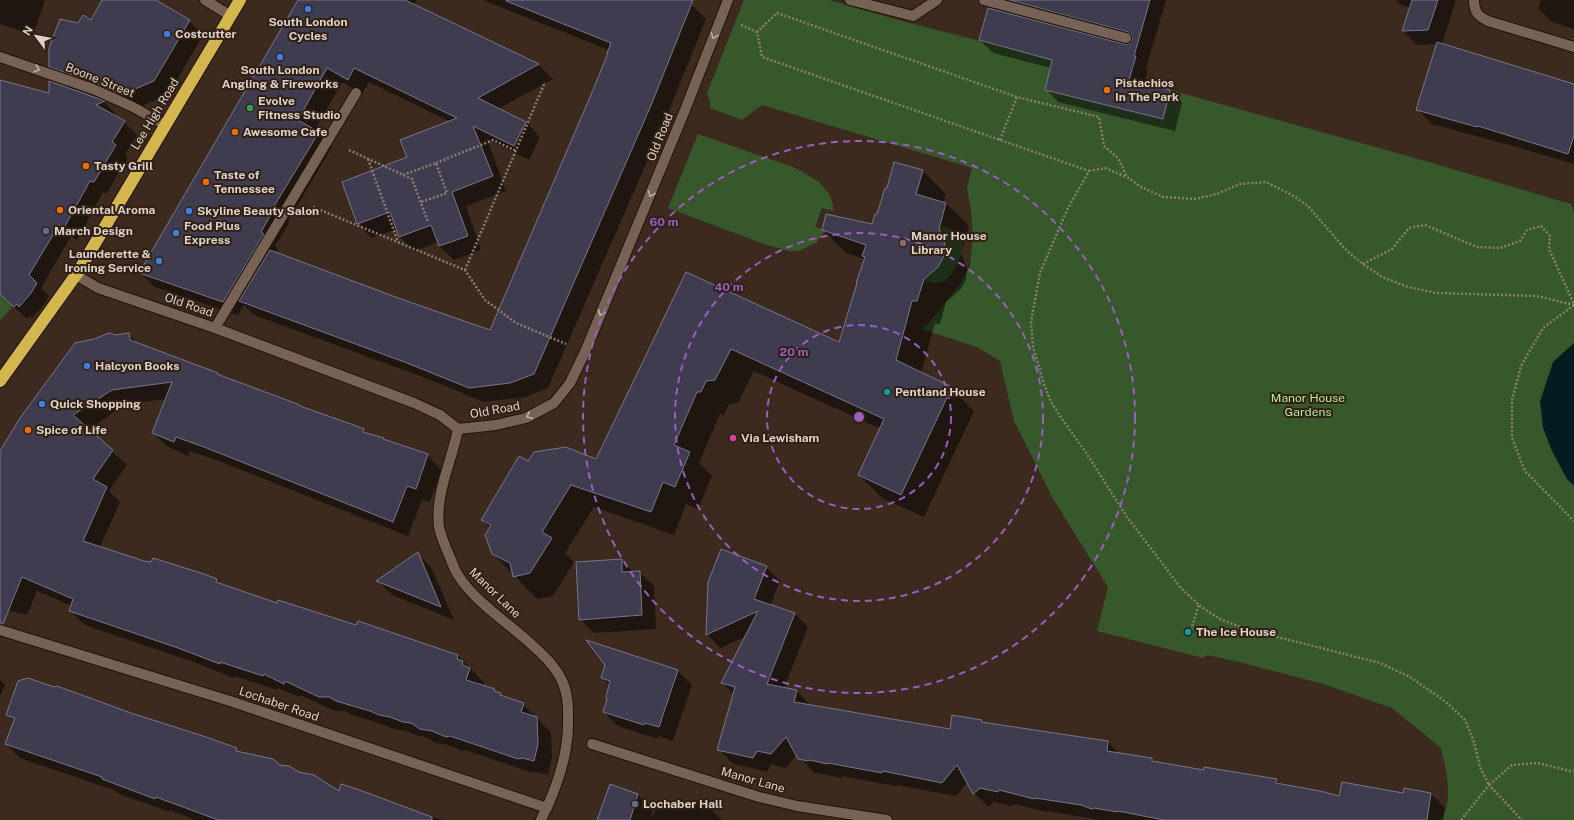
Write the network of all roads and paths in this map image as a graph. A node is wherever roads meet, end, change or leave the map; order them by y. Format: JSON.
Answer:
{"nodes":[{"id":1,"x":205,"y":0,"type":"edge"},
{"id":2,"x":240,"y":0,"type":"edge"},
{"id":3,"x":728,"y":0,"type":"edge"},
{"id":4,"x":850,"y":0,"type":"edge"},
{"id":5,"x":937,"y":0,"type":"edge"},
{"id":6,"x":984,"y":0,"type":"edge"},
{"id":7,"x":1474,"y":0,"type":"edge"},
{"id":8,"x":231,"y":16,"type":"junction"},
{"id":9,"x":1126,"y":38,"type":"dead end"},
{"id":10,"x":1574,"y":47,"type":"edge"},
{"id":11,"x":0,"y":57,"type":"edge"},
{"id":12,"x":545,"y":82,"type":"dead end"},
{"id":13,"x":356,"y":93,"type":"dead end"},
{"id":14,"x":1017,"y":97,"type":"junction"},
{"id":15,"x":165,"y":125,"type":"junction"},
{"id":16,"x":1000,"y":140,"type":"junction"},
{"id":17,"x":349,"y":150,"type":"dead end"},
{"id":18,"x":516,"y":151,"type":"junction"},
{"id":19,"x":368,"y":158,"type":"junction"},
{"id":20,"x":436,"y":163,"type":"junction"},
{"id":21,"x":1089,"y":171,"type":"junction"},
{"id":22,"x":403,"y":174,"type":"junction"},
{"id":23,"x":1127,"y":177,"type":"junction"},
{"id":24,"x":292,"y":198,"type":"junction"},
{"id":25,"x":421,"y":202,"type":"junction"},
{"id":26,"x":428,"y":222,"type":"dead end"},
{"id":27,"x":399,"y":243,"type":"junction"},
{"id":28,"x":1363,"y":264,"type":"junction"},
{"id":29,"x":465,"y":270,"type":"junction"},
{"id":30,"x":76,"y":275,"type":"junction"},
{"id":31,"x":1574,"y":305,"type":"edge"},
{"id":32,"x":215,"y":328,"type":"junction"},
{"id":33,"x":585,"y":352,"type":"junction"},
{"id":34,"x":0,"y":381,"type":"edge"},
{"id":35,"x":458,"y":429,"type":"junction"},
{"id":36,"x":1574,"y":521,"type":"edge"},
{"id":37,"x":1199,"y":604,"type":"junction"},
{"id":38,"x":0,"y":630,"type":"edge"},
{"id":39,"x":1190,"y":634,"type":"dead end"},
{"id":40,"x":592,"y":744,"type":"dead end"},
{"id":41,"x":1574,"y":771,"type":"edge"},
{"id":42,"x":1489,"y":785,"type":"junction"},
{"id":43,"x":547,"y":808,"type":"junction"},
{"id":44,"x":541,"y":820,"type":"edge"},
{"id":45,"x":887,"y":820,"type":"edge"},
{"id":46,"x":1461,"y":820,"type":"edge"},
{"id":47,"x":1522,"y":820,"type":"edge"}],
"edges":[{"from":1,"to":8,"type":"street"},
{"from":2,"to":8,"type":"highway","name":"Lee High Road"},
{"from":3,"to":33,"type":"street","name":"Old Road","one_way":true},
{"from":4,"to":5,"type":"street"},
{"from":6,"to":9,"type":"street"},
{"from":7,"to":10,"type":"street"},
{"from":8,"to":15,"type":"highway","name":"Lee High Road"},
{"from":11,"to":15,"type":"street","name":"Boone Street","one_way":true},
{"from":12,"to":18,"type":"path"},
{"from":13,"to":24,"type":"street"},
{"from":14,"to":16,"type":"path"},
{"from":14,"to":16,"type":"path"},
{"from":14,"to":23,"type":"path"},
{"from":15,"to":30,"type":"highway","name":"Lee High Road"},
{"from":16,"to":21,"type":"path"},
{"from":17,"to":19,"type":"path"},
{"from":18,"to":20,"type":"path"},
{"from":18,"to":29,"type":"path"},
{"from":19,"to":22,"type":"path"},
{"from":19,"to":27,"type":"path"},
{"from":20,"to":22,"type":"path"},
{"from":20,"to":25,"type":"path"},
{"from":21,"to":23,"type":"path"},
{"from":21,"to":37,"type":"path"},
{"from":22,"to":25,"type":"path"},
{"from":23,"to":28,"type":"path"},
{"from":24,"to":27,"type":"path"},
{"from":24,"to":32,"type":"street"},
{"from":25,"to":26,"type":"path"},
{"from":27,"to":29,"type":"path"},
{"from":28,"to":31,"type":"path"},
{"from":28,"to":31,"type":"path"},
{"from":29,"to":33,"type":"path"},
{"from":30,"to":32,"type":"street","name":"Old Road"},
{"from":30,"to":34,"type":"highway","name":"Lee High Road"},
{"from":31,"to":36,"type":"path"},
{"from":32,"to":35,"type":"street","name":"Old Road"},
{"from":33,"to":35,"type":"street","name":"Old Road","one_way":true},
{"from":35,"to":43,"type":"street","name":"Manor Lane"},
{"from":37,"to":39,"type":"path"},
{"from":37,"to":42,"type":"path"},
{"from":38,"to":43,"type":"street","name":"Lochaber Road"},
{"from":40,"to":45,"type":"street","name":"Manor Lane"},
{"from":41,"to":42,"type":"path"},
{"from":42,"to":46,"type":"path"},
{"from":42,"to":47,"type":"path"},
{"from":43,"to":44,"type":"street","name":"Manor Lane"}]}
